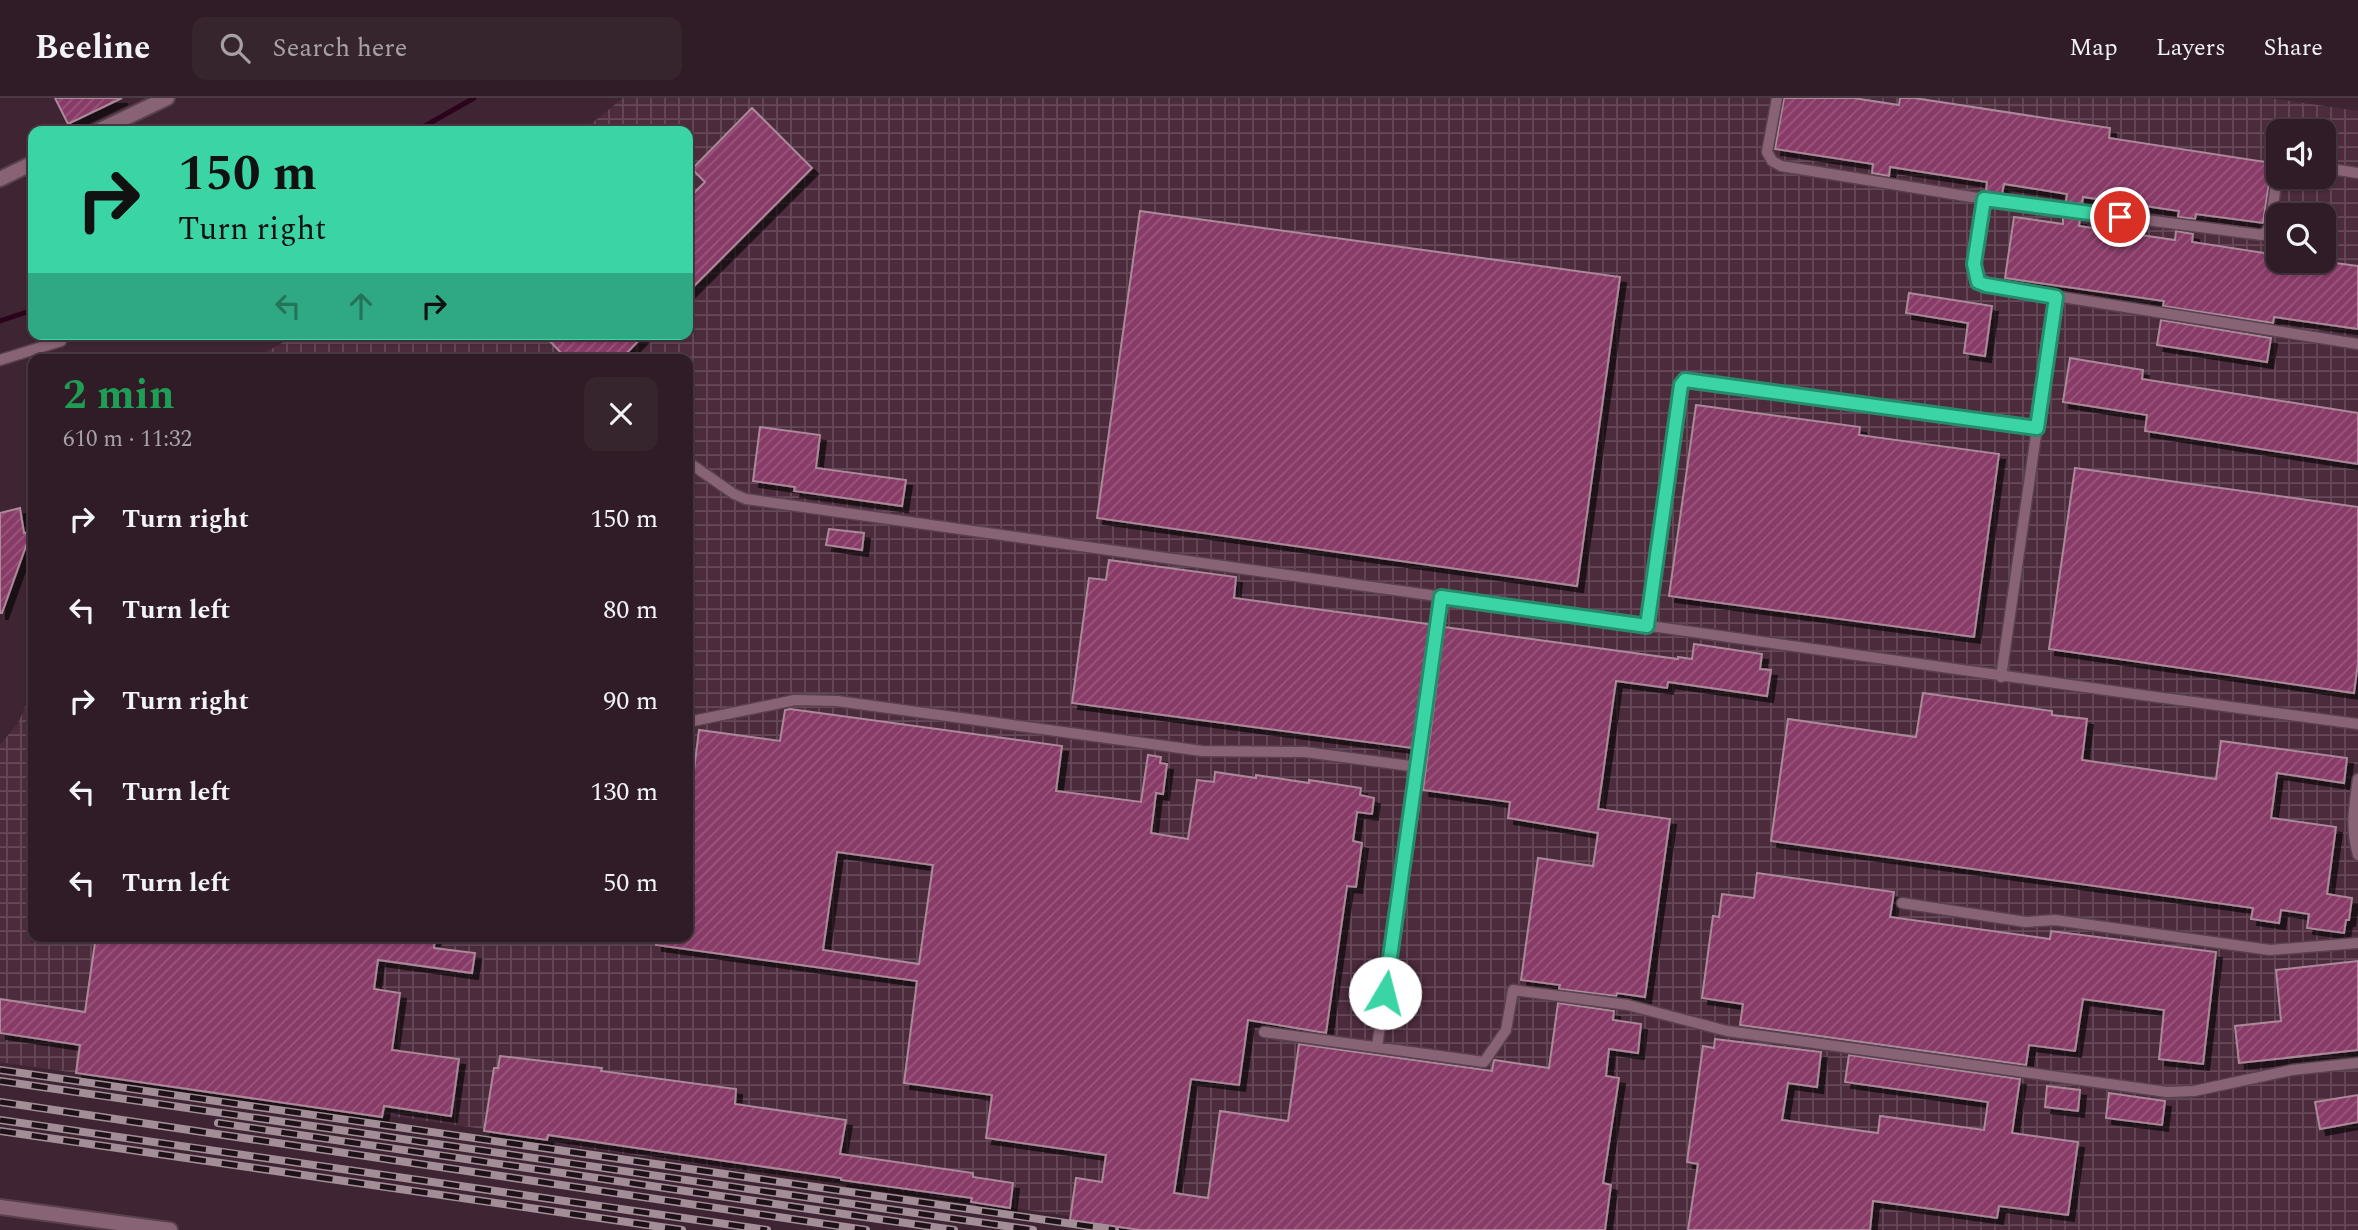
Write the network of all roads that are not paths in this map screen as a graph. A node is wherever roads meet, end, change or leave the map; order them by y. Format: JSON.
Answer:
{"nodes":[{"id":1,"x":167,"y":98,"type":"edge"},
{"id":2,"x":1777,"y":98,"type":"edge"},
{"id":3,"x":109,"y":126,"type":"edge"},
{"id":4,"x":28,"y":165,"type":"edge"},
{"id":5,"x":2336,"y":169,"type":"edge"},
{"id":6,"x":2358,"y":173,"type":"edge"},
{"id":7,"x":0,"y":179,"type":"edge"},
{"id":8,"x":2275,"y":189,"type":"edge"},
{"id":9,"x":1984,"y":199,"type":"junction"},
{"id":10,"x":2056,"y":297,"type":"junction"},
{"id":11,"x":61,"y":341,"type":"dead end"},
{"id":12,"x":2358,"y":344,"type":"edge"},
{"id":13,"x":0,"y":360,"type":"edge"},
{"id":14,"x":2037,"y":428,"type":"junction"},
{"id":15,"x":693,"y":465,"type":"edge"},
{"id":16,"x":1441,"y":597,"type":"junction"},
{"id":17,"x":1647,"y":626,"type":"junction"},
{"id":18,"x":2001,"y":677,"type":"junction"},
{"id":19,"x":693,"y":721,"type":"edge"},
{"id":20,"x":2358,"y":724,"type":"edge"},
{"id":21,"x":1418,"y":767,"type":"junction"},
{"id":22,"x":2358,"y":779,"type":"edge"},
{"id":23,"x":2358,"y":855,"type":"edge"},
{"id":24,"x":1902,"y":903,"type":"dead end"},
{"id":25,"x":2358,"y":943,"type":"edge"},
{"id":26,"x":1264,"y":1032,"type":"dead end"},
{"id":27,"x":1377,"y":1047,"type":"junction"},
{"id":28,"x":2358,"y":1063,"type":"edge"},
{"id":29,"x":0,"y":1207,"type":"edge"},
{"id":30,"x":170,"y":1230,"type":"edge"}],
"edges":[{"from":1,"to":3,"type":"street"},
{"from":2,"to":9,"type":"lane"},
{"from":4,"to":7,"type":"street"},
{"from":5,"to":6,"type":"lane"},
{"from":8,"to":9,"type":"lane"},
{"from":9,"to":10,"type":"lane"},
{"from":10,"to":12,"type":"lane"},
{"from":10,"to":14,"type":"lane"},
{"from":11,"to":13,"type":"lane"},
{"from":14,"to":17,"type":"lane"},
{"from":14,"to":18,"type":"lane"},
{"from":15,"to":16,"type":"lane"},
{"from":16,"to":17,"type":"lane"},
{"from":16,"to":21,"type":"lane"},
{"from":17,"to":18,"type":"lane"},
{"from":18,"to":20,"type":"lane"},
{"from":19,"to":21,"type":"lane"},
{"from":21,"to":27,"type":"lane"},
{"from":22,"to":23,"type":"lane"},
{"from":24,"to":25,"type":"lane"},
{"from":26,"to":27,"type":"lane"},
{"from":27,"to":28,"type":"lane"},
{"from":29,"to":30,"type":"street"}]}
